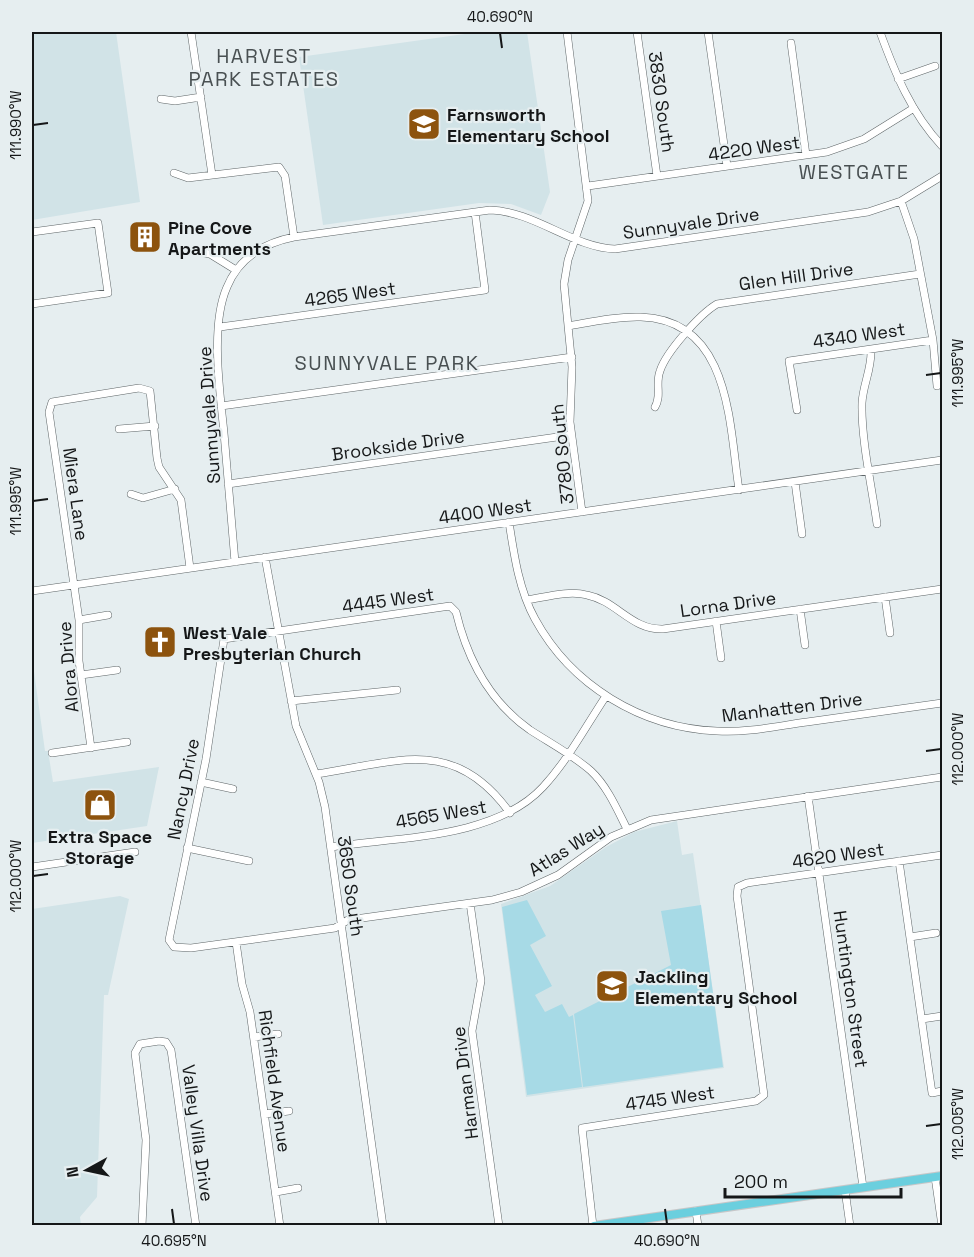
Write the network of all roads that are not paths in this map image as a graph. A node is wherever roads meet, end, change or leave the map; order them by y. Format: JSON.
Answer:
{"nodes":[{"id":1,"x":191,"y":32,"type":"edge"},
{"id":2,"x":567,"y":32,"type":"edge"},
{"id":3,"x":637,"y":32,"type":"edge"},
{"id":4,"x":708,"y":32,"type":"edge"},
{"id":5,"x":880,"y":32,"type":"edge"},
{"id":6,"x":790,"y":43,"type":"dead end"},
{"id":7,"x":934,"y":66,"type":"dead end"},
{"id":8,"x":898,"y":79,"type":"junction"},
{"id":9,"x":201,"y":97,"type":"junction"},
{"id":10,"x":161,"y":99,"type":"dead end"},
{"id":11,"x":914,"y":108,"type":"junction"},
{"id":12,"x":942,"y":146,"type":"edge"},
{"id":13,"x":807,"y":155,"type":"junction"},
{"id":14,"x":727,"y":166,"type":"junction"},
{"id":15,"x":174,"y":173,"type":"dead end"},
{"id":16,"x":212,"y":175,"type":"junction"},
{"id":17,"x":657,"y":176,"type":"junction"},
{"id":18,"x":942,"y":176,"type":"edge"},
{"id":19,"x":588,"y":186,"type":"junction"},
{"id":20,"x":901,"y":201,"type":"junction"},
{"id":21,"x":475,"y":212,"type":"junction"},
{"id":22,"x":32,"y":232,"type":"edge"},
{"id":23,"x":294,"y":237,"type":"junction"},
{"id":24,"x":576,"y":237,"type":"junction"},
{"id":25,"x":192,"y":251,"type":"dead end"},
{"id":26,"x":236,"y":270,"type":"junction"},
{"id":27,"x":920,"y":274,"type":"junction"},
{"id":28,"x":32,"y":304,"type":"edge"},
{"id":29,"x":568,"y":326,"type":"junction"},
{"id":30,"x":220,"y":327,"type":"junction"},
{"id":31,"x":688,"y":333,"type":"junction"},
{"id":32,"x":933,"y":340,"type":"junction"},
{"id":33,"x":871,"y":349,"type":"junction"},
{"id":34,"x":572,"y":357,"type":"junction"},
{"id":35,"x":937,"y":386,"type":"dead end"},
{"id":36,"x":221,"y":406,"type":"junction"},
{"id":37,"x":655,"y":407,"type":"dead end"},
{"id":38,"x":797,"y":410,"type":"dead end"},
{"id":39,"x":155,"y":426,"type":"junction"},
{"id":40,"x":119,"y":429,"type":"dead end"},
{"id":41,"x":571,"y":435,"type":"junction"},
{"id":42,"x":942,"y":460,"type":"edge"},
{"id":43,"x":870,"y":471,"type":"junction"},
{"id":44,"x":795,"y":482,"type":"junction"},
{"id":45,"x":228,"y":484,"type":"junction"},
{"id":46,"x":175,"y":489,"type":"junction"},
{"id":47,"x":738,"y":490,"type":"junction"},
{"id":48,"x":131,"y":494,"type":"dead end"},
{"id":49,"x":582,"y":512,"type":"junction"},
{"id":50,"x":509,"y":522,"type":"junction"},
{"id":51,"x":877,"y":524,"type":"dead end"},
{"id":52,"x":802,"y":534,"type":"dead end"},
{"id":53,"x":264,"y":557,"type":"junction"},
{"id":54,"x":235,"y":562,"type":"junction"},
{"id":55,"x":190,"y":568,"type":"junction"},
{"id":56,"x":74,"y":585,"type":"junction"},
{"id":57,"x":942,"y":589,"type":"edge"},
{"id":58,"x":32,"y":591,"type":"edge"},
{"id":59,"x":885,"y":597,"type":"junction"},
{"id":60,"x":527,"y":600,"type":"junction"},
{"id":61,"x":800,"y":609,"type":"junction"},
{"id":62,"x":108,"y":615,"type":"dead end"},
{"id":63,"x":79,"y":620,"type":"junction"},
{"id":64,"x":716,"y":621,"type":"junction"},
{"id":65,"x":278,"y":631,"type":"junction"},
{"id":66,"x":890,"y":633,"type":"dead end"},
{"id":67,"x":224,"y":639,"type":"joint"},
{"id":68,"x":805,"y":645,"type":"dead end"},
{"id":69,"x":721,"y":658,"type":"dead end"},
{"id":70,"x":117,"y":670,"type":"dead end"},
{"id":71,"x":81,"y":675,"type":"junction"},
{"id":72,"x":397,"y":690,"type":"dead end"},
{"id":73,"x":606,"y":696,"type":"junction"},
{"id":74,"x":291,"y":701,"type":"junction"},
{"id":75,"x":942,"y":703,"type":"edge"},
{"id":76,"x":127,"y":742,"type":"dead end"},
{"id":77,"x":91,"y":747,"type":"junction"},
{"id":78,"x":52,"y":753,"type":"dead end"},
{"id":79,"x":567,"y":754,"type":"junction"},
{"id":80,"x":316,"y":774,"type":"junction"},
{"id":81,"x":942,"y":777,"type":"edge"},
{"id":82,"x":201,"y":783,"type":"junction"},
{"id":83,"x":233,"y":789,"type":"dead end"},
{"id":84,"x":808,"y":796,"type":"junction"},
{"id":85,"x":510,"y":813,"type":"junction"},
{"id":86,"x":627,"y":829,"type":"junction"},
{"id":87,"x":331,"y":847,"type":"junction"},
{"id":88,"x":187,"y":848,"type":"junction"},
{"id":89,"x":135,"y":852,"type":"dead end"},
{"id":90,"x":942,"y":855,"type":"edge"},
{"id":91,"x":249,"y":861,"type":"dead end"},
{"id":92,"x":899,"y":861,"type":"junction"},
{"id":93,"x":32,"y":867,"type":"edge"},
{"id":94,"x":819,"y":873,"type":"junction"},
{"id":95,"x":470,"y":903,"type":"junction"},
{"id":96,"x":341,"y":924,"type":"junction"},
{"id":97,"x":936,"y":933,"type":"dead end"},
{"id":98,"x":910,"y":937,"type":"junction"},
{"id":99,"x":236,"y":942,"type":"junction"},
{"id":100,"x":171,"y":945,"type":"joint"},
{"id":101,"x":942,"y":1016,"type":"edge"},
{"id":102,"x":922,"y":1019,"type":"junction"},
{"id":103,"x":278,"y":1034,"type":"dead end"},
{"id":104,"x":254,"y":1037,"type":"junction"},
{"id":105,"x":942,"y":1091,"type":"edge"},
{"id":106,"x":763,"y":1098,"type":"joint"},
{"id":107,"x":289,"y":1111,"type":"dead end"},
{"id":108,"x":265,"y":1114,"type":"junction"},
{"id":109,"x":939,"y":1176,"type":"edge"},
{"id":110,"x":863,"y":1187,"type":"junction"},
{"id":111,"x":298,"y":1188,"type":"dead end"},
{"id":112,"x":845,"y":1190,"type":"junction"},
{"id":113,"x":276,"y":1192,"type":"junction"},
{"id":114,"x":696,"y":1211,"type":"junction"},
{"id":115,"x":630,"y":1223,"type":"edge"},
{"id":116,"x":142,"y":1226,"type":"edge"},
{"id":117,"x":196,"y":1226,"type":"edge"},
{"id":118,"x":280,"y":1226,"type":"edge"},
{"id":119,"x":383,"y":1226,"type":"edge"},
{"id":120,"x":499,"y":1226,"type":"edge"},
{"id":121,"x":594,"y":1226,"type":"edge"},
{"id":122,"x":698,"y":1226,"type":"edge"},
{"id":123,"x":850,"y":1226,"type":"edge"},
{"id":124,"x":942,"y":1226,"type":"edge"}],
"edges":[{"from":1,"to":9,"type":"street"},
{"from":2,"to":19,"type":"street","name":"3780 South"},
{"from":3,"to":17,"type":"street","name":"3830 South"},
{"from":4,"to":14,"type":"street"},
{"from":5,"to":8,"type":"street"},
{"from":6,"to":13,"type":"street"},
{"from":7,"to":8,"type":"street"},
{"from":8,"to":11,"type":"street"},
{"from":9,"to":10,"type":"street"},
{"from":9,"to":16,"type":"street"},
{"from":11,"to":12,"type":"street"},
{"from":11,"to":13,"type":"street","name":"4220 West"},
{"from":13,"to":14,"type":"street","name":"4220 West"},
{"from":14,"to":17,"type":"street","name":"4220 West"},
{"from":15,"to":16,"type":"street"},
{"from":16,"to":23,"type":"street"},
{"from":17,"to":19,"type":"street","name":"4220 West"},
{"from":18,"to":20,"type":"street","name":"Sunnyvale Drive"},
{"from":19,"to":24,"type":"street","name":"3780 South"},
{"from":20,"to":24,"type":"street","name":"Sunnyvale Drive"},
{"from":20,"to":27,"type":"street"},
{"from":21,"to":23,"type":"street","name":"Sunnyvale Drive"},
{"from":21,"to":24,"type":"street","name":"Sunnyvale Drive"},
{"from":21,"to":30,"type":"street","name":"4265 West"},
{"from":22,"to":28,"type":"street"},
{"from":23,"to":26,"type":"street","name":"Sunnyvale Drive"},
{"from":24,"to":29,"type":"street","name":"3780 South"},
{"from":25,"to":26,"type":"street"},
{"from":26,"to":30,"type":"street","name":"Sunnyvale Drive"},
{"from":27,"to":31,"type":"street","name":"Glen Hill Drive"},
{"from":27,"to":32,"type":"street"},
{"from":29,"to":31,"type":"street"},
{"from":29,"to":34,"type":"street","name":"3780 South"},
{"from":30,"to":36,"type":"street","name":"Sunnyvale Drive"},
{"from":31,"to":37,"type":"street","name":"Glen Hill Drive"},
{"from":31,"to":47,"type":"street"},
{"from":32,"to":33,"type":"street","name":"4340 West"},
{"from":32,"to":35,"type":"street"},
{"from":33,"to":38,"type":"street","name":"4340 West"},
{"from":33,"to":43,"type":"street"},
{"from":34,"to":36,"type":"street"},
{"from":34,"to":41,"type":"street","name":"3780 South"},
{"from":36,"to":45,"type":"street","name":"Sunnyvale Drive"},
{"from":39,"to":40,"type":"street"},
{"from":39,"to":46,"type":"street"},
{"from":39,"to":56,"type":"street","name":"Miera Lane"},
{"from":41,"to":45,"type":"street","name":"Brookside Drive"},
{"from":41,"to":49,"type":"street","name":"3780 South"},
{"from":42,"to":43,"type":"street","name":"4400 West"},
{"from":43,"to":44,"type":"street","name":"4400 West"},
{"from":43,"to":51,"type":"street"},
{"from":44,"to":47,"type":"street","name":"4400 West"},
{"from":44,"to":52,"type":"street"},
{"from":45,"to":54,"type":"street","name":"Sunnyvale Drive"},
{"from":46,"to":48,"type":"street"},
{"from":46,"to":55,"type":"street"},
{"from":47,"to":49,"type":"street","name":"4400 West"},
{"from":49,"to":50,"type":"street","name":"4400 West"},
{"from":50,"to":53,"type":"street","name":"4400 West"},
{"from":50,"to":60,"type":"street","name":"Manhatten Drive"},
{"from":53,"to":54,"type":"street","name":"4400 West"},
{"from":53,"to":65,"type":"street","name":"3650 South"},
{"from":54,"to":55,"type":"street","name":"4400 West"},
{"from":55,"to":56,"type":"street","name":"4400 West"},
{"from":56,"to":58,"type":"street","name":"4400 West"},
{"from":56,"to":63,"type":"street","name":"Alora Drive"},
{"from":57,"to":59,"type":"street","name":"Lorna Drive"},
{"from":59,"to":61,"type":"street","name":"Lorna Drive"},
{"from":59,"to":66,"type":"street"},
{"from":60,"to":64,"type":"street","name":"Lorna Drive"},
{"from":60,"to":73,"type":"street","name":"Manhatten Drive"},
{"from":61,"to":64,"type":"street","name":"Lorna Drive"},
{"from":61,"to":68,"type":"street"},
{"from":62,"to":63,"type":"street"},
{"from":63,"to":71,"type":"street","name":"Alora Drive"},
{"from":64,"to":69,"type":"street"},
{"from":65,"to":67,"type":"street","name":"4445 West"},
{"from":65,"to":74,"type":"street","name":"3650 South"},
{"from":65,"to":79,"type":"street","name":"4445 West"},
{"from":67,"to":82,"type":"street","name":"Nancy Drive"},
{"from":70,"to":71,"type":"street"},
{"from":71,"to":77,"type":"street","name":"Alora Drive"},
{"from":72,"to":74,"type":"street"},
{"from":73,"to":75,"type":"street","name":"Manhatten Drive"},
{"from":73,"to":79,"type":"street","name":"4565 West"},
{"from":74,"to":80,"type":"street","name":"3650 South"},
{"from":76,"to":77,"type":"street"},
{"from":77,"to":78,"type":"street"},
{"from":79,"to":85,"type":"street","name":"4565 West"},
{"from":79,"to":86,"type":"street"},
{"from":80,"to":85,"type":"street"},
{"from":80,"to":87,"type":"street","name":"3650 South"},
{"from":81,"to":84,"type":"street","name":"Atlas Way"},
{"from":82,"to":83,"type":"street"},
{"from":82,"to":88,"type":"street","name":"Nancy Drive"},
{"from":84,"to":86,"type":"street","name":"Atlas Way"},
{"from":84,"to":94,"type":"street","name":"Huntington Street"},
{"from":85,"to":87,"type":"street","name":"4565 West"},
{"from":86,"to":95,"type":"street","name":"Atlas Way"},
{"from":87,"to":96,"type":"street","name":"3650 South"},
{"from":88,"to":91,"type":"street"},
{"from":88,"to":100,"type":"street","name":"Nancy Drive"},
{"from":89,"to":93,"type":"street"},
{"from":90,"to":92,"type":"street","name":"4620 West"},
{"from":92,"to":94,"type":"street","name":"4620 West"},
{"from":92,"to":98,"type":"street"},
{"from":94,"to":106,"type":"street","name":"4620 West"},
{"from":94,"to":110,"type":"street","name":"Huntington Street"},
{"from":95,"to":96,"type":"street","name":"Atlas Way"},
{"from":95,"to":120,"type":"street","name":"Harman Drive"},
{"from":96,"to":99,"type":"street","name":"Atlas Way"},
{"from":96,"to":119,"type":"street","name":"3650 South"},
{"from":97,"to":98,"type":"street"},
{"from":98,"to":102,"type":"street"},
{"from":99,"to":100,"type":"street","name":"Atlas Way"},
{"from":99,"to":104,"type":"street","name":"Richfield Avenue"},
{"from":101,"to":102,"type":"street"},
{"from":102,"to":105,"type":"street"},
{"from":103,"to":104,"type":"street"},
{"from":104,"to":108,"type":"street","name":"Richfield Avenue"},
{"from":106,"to":121,"type":"street","name":"4745 West"},
{"from":107,"to":108,"type":"street"},
{"from":108,"to":113,"type":"street","name":"Richfield Avenue"},
{"from":109,"to":110,"type":"main road"},
{"from":109,"to":124,"type":"street"},
{"from":110,"to":112,"type":"main road"},
{"from":111,"to":113,"type":"street"},
{"from":112,"to":114,"type":"main road"},
{"from":112,"to":123,"type":"street"},
{"from":113,"to":118,"type":"street","name":"Richfield Avenue"},
{"from":114,"to":115,"type":"main road"},
{"from":114,"to":122,"type":"street"},
{"from":115,"to":121,"type":"main road"},
{"from":116,"to":117,"type":"street","name":"Valley Villa Drive"}]}
